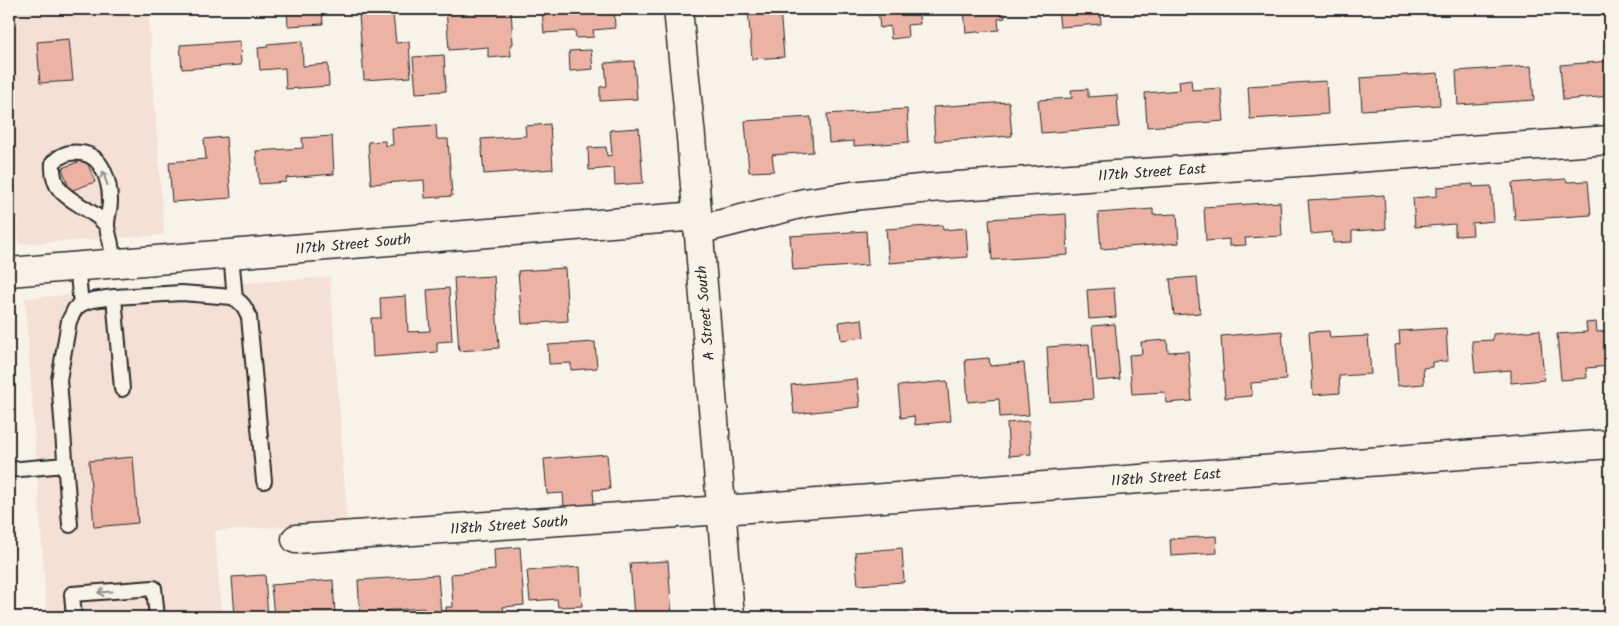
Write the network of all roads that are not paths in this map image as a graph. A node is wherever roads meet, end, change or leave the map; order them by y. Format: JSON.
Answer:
{"nodes":[{"id":1,"x":678,"y":9,"type":"edge"},
{"id":2,"x":1610,"y":140,"type":"edge"},
{"id":3,"x":698,"y":223,"type":"junction"},
{"id":4,"x":107,"y":226,"type":"junction"},
{"id":5,"x":231,"y":254,"type":"junction"},
{"id":6,"x":112,"y":263,"type":"junction"},
{"id":7,"x":77,"y":266,"type":"junction"},
{"id":8,"x":9,"y":272,"type":"edge"},
{"id":9,"x":114,"y":297,"type":"junction"},
{"id":10,"x":235,"y":299,"type":"junction"},
{"id":11,"x":81,"y":304,"type":"junction"},
{"id":12,"x":122,"y":389,"type":"dead end"},
{"id":13,"x":1610,"y":444,"type":"edge"},
{"id":14,"x":65,"y":465,"type":"junction"},
{"id":15,"x":9,"y":470,"type":"edge"},
{"id":16,"x":264,"y":481,"type":"dead end"},
{"id":17,"x":722,"y":510,"type":"junction"},
{"id":18,"x":70,"y":526,"type":"dead end"},
{"id":19,"x":296,"y":539,"type":"dead end"},
{"id":20,"x":74,"y":617,"type":"edge"},
{"id":21,"x":157,"y":617,"type":"edge"},
{"id":22,"x":730,"y":617,"type":"edge"}],
"edges":[{"from":1,"to":3,"type":"street","name":"A Street South"},
{"from":2,"to":3,"type":"street","name":"117th Street East"},
{"from":3,"to":5,"type":"street","name":"117th Street South"},
{"from":3,"to":17,"type":"street","name":"A Street South"},
{"from":4,"to":4,"type":"lane","one_way":true},
{"from":4,"to":6,"type":"lane"},
{"from":5,"to":6,"type":"street","name":"117th Street South"},
{"from":5,"to":10,"type":"lane"},
{"from":6,"to":7,"type":"street","name":"117th Street South"},
{"from":7,"to":8,"type":"street","name":"117th Street South"},
{"from":7,"to":11,"type":"lane"},
{"from":9,"to":10,"type":"lane"},
{"from":9,"to":11,"type":"lane"},
{"from":9,"to":12,"type":"lane"},
{"from":10,"to":16,"type":"lane"},
{"from":11,"to":14,"type":"lane"},
{"from":13,"to":17,"type":"street","name":"118th Street East"},
{"from":14,"to":15,"type":"lane"},
{"from":14,"to":18,"type":"lane"},
{"from":17,"to":19,"type":"street","name":"118th Street South"},
{"from":17,"to":22,"type":"street","name":"A Street South"},
{"from":21,"to":20,"type":"lane","one_way":true}]}
